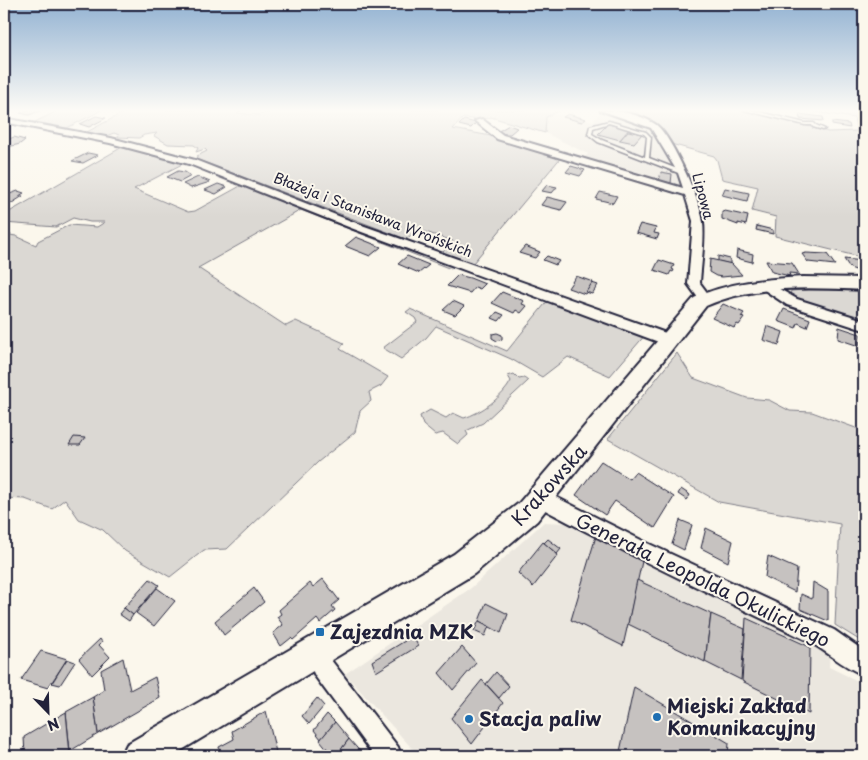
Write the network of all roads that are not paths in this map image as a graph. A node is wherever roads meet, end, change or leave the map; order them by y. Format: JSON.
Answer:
{"nodes":[{"id":1,"x":128,"y":145,"type":"edge"},
{"id":2,"x":529,"y":145,"type":"edge"},
{"id":3,"x":613,"y":145,"type":"edge"},
{"id":4,"x":648,"y":145,"type":"edge"},
{"id":5,"x":666,"y":145,"type":"edge"},
{"id":6,"x":647,"y":159,"type":"junction"},
{"id":7,"x":683,"y":173,"type":"junction"},
{"id":8,"x":689,"y":193,"type":"junction"},
{"id":9,"x":864,"y":284,"type":"edge"},
{"id":10,"x":767,"y":286,"type":"junction"},
{"id":11,"x":706,"y":299,"type":"junction"},
{"id":12,"x":864,"y":325,"type":"edge"},
{"id":13,"x":668,"y":340,"type":"junction"},
{"id":14,"x":542,"y":498,"type":"junction"},
{"id":15,"x":316,"y":652,"type":"junction"},
{"id":16,"x":864,"y":664,"type":"edge"},
{"id":17,"x":139,"y":756,"type":"edge"},
{"id":18,"x":389,"y":756,"type":"edge"}],
"edges":[{"from":1,"to":13,"type":"street","name":"Błażeja i Stanisława Wrońskich"},
{"from":2,"to":8,"type":"street"},
{"from":3,"to":6,"type":"lane"},
{"from":4,"to":6,"type":"lane"},
{"from":5,"to":7,"type":"street","name":"Lipowa"},
{"from":6,"to":7,"type":"lane"},
{"from":7,"to":8,"type":"street","name":"Lipowa"},
{"from":8,"to":11,"type":"street","name":"Lipowa"},
{"from":9,"to":10,"type":"street","name":"Krakowska"},
{"from":10,"to":11,"type":"street","name":"Krakowska"},
{"from":10,"to":12,"type":"street"},
{"from":11,"to":13,"type":"street","name":"Krakowska"},
{"from":13,"to":14,"type":"street","name":"Krakowska"},
{"from":14,"to":15,"type":"street","name":"Krakowska"},
{"from":14,"to":16,"type":"street","name":"Generała Leopolda Okulickiego"},
{"from":15,"to":17,"type":"street","name":"Krakowska"},
{"from":15,"to":18,"type":"street"}]}
